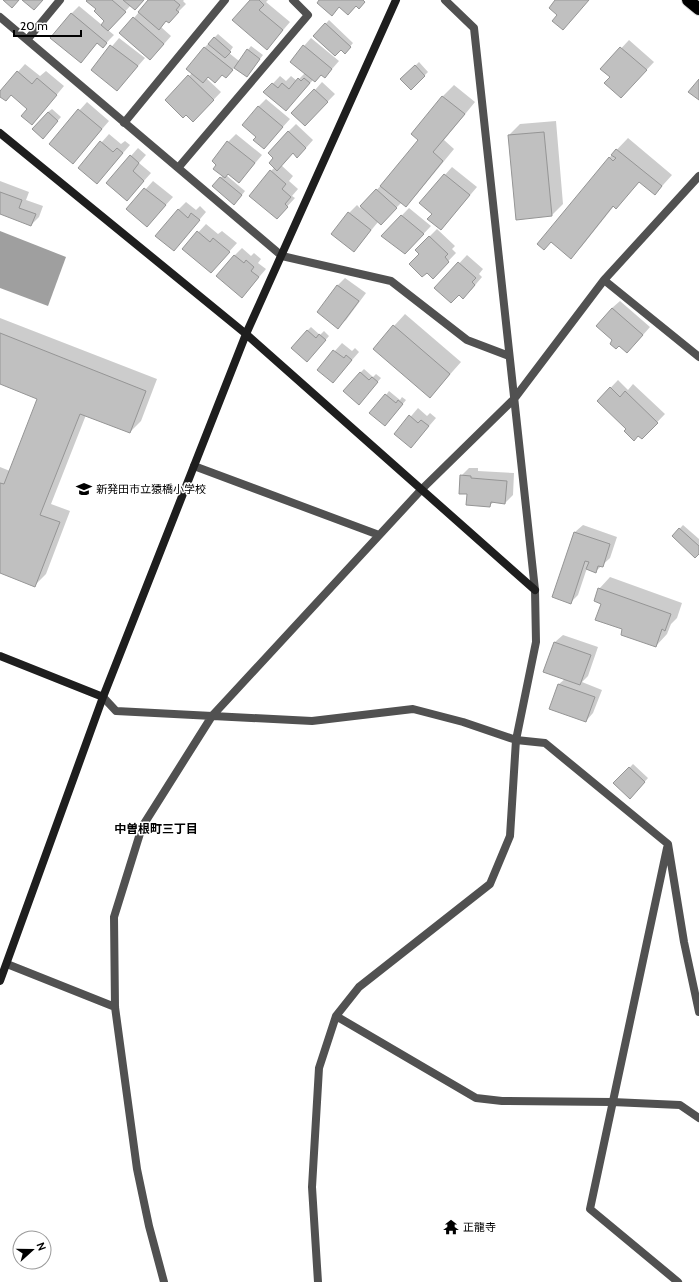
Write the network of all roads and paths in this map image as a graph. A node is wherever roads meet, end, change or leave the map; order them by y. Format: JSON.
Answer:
{"nodes":[{"id":1,"x":60,"y":0,"type":"edge"},
{"id":2,"x":225,"y":0,"type":"edge"},
{"id":3,"x":293,"y":0,"type":"edge"},
{"id":4,"x":396,"y":0,"type":"edge"},
{"id":5,"x":445,"y":0,"type":"edge"},
{"id":6,"x":688,"y":0,"type":"edge"},
{"id":7,"x":699,"y":9,"type":"edge"},
{"id":8,"x":0,"y":17,"type":"edge"},
{"id":9,"x":27,"y":40,"type":"junction"},
{"id":10,"x":124,"y":122,"type":"junction"},
{"id":11,"x":0,"y":133,"type":"edge"},
{"id":12,"x":178,"y":168,"type":"junction"},
{"id":13,"x":699,"y":176,"type":"edge"},
{"id":14,"x":282,"y":256,"type":"junction"},
{"id":15,"x":604,"y":280,"type":"junction"},
{"id":16,"x":246,"y":334,"type":"junction"},
{"id":17,"x":509,"y":356,"type":"junction"},
{"id":18,"x":699,"y":357,"type":"edge"},
{"id":19,"x":514,"y":399,"type":"junction"},
{"id":20,"x":194,"y":466,"type":"junction"},
{"id":21,"x":421,"y":490,"type":"junction"},
{"id":22,"x":379,"y":535,"type":"junction"},
{"id":23,"x":535,"y":590,"type":"junction"},
{"id":24,"x":0,"y":656,"type":"edge"},
{"id":25,"x":103,"y":697,"type":"junction"},
{"id":26,"x":212,"y":716,"type":"junction"},
{"id":27,"x":516,"y":740,"type":"junction"},
{"id":28,"x":668,"y":844,"type":"junction"},
{"id":29,"x":7,"y":964,"type":"junction"},
{"id":30,"x":0,"y":981,"type":"edge"},
{"id":31,"x":115,"y":1007,"type":"junction"},
{"id":32,"x":699,"y":1012,"type":"edge"},
{"id":33,"x":336,"y":1016,"type":"junction"},
{"id":34,"x":612,"y":1102,"type":"junction"},
{"id":35,"x":699,"y":1118,"type":"edge"},
{"id":36,"x":164,"y":1282,"type":"edge"},
{"id":37,"x":318,"y":1282,"type":"edge"},
{"id":38,"x":678,"y":1282,"type":"edge"}],
"edges":[{"from":1,"to":9,"type":"street"},
{"from":2,"to":10,"type":"street"},
{"from":3,"to":12,"type":"street"},
{"from":4,"to":14,"type":"street"},
{"from":5,"to":17,"type":"street"},
{"from":6,"to":7,"type":"highway"},
{"from":8,"to":9,"type":"street"},
{"from":9,"to":10,"type":"street"},
{"from":10,"to":12,"type":"street"},
{"from":11,"to":16,"type":"street"},
{"from":12,"to":14,"type":"street"},
{"from":13,"to":15,"type":"street"},
{"from":14,"to":16,"type":"street"},
{"from":14,"to":17,"type":"street"},
{"from":15,"to":18,"type":"street"},
{"from":15,"to":19,"type":"street"},
{"from":16,"to":20,"type":"street"},
{"from":16,"to":21,"type":"street"},
{"from":17,"to":19,"type":"street"},
{"from":19,"to":21,"type":"street"},
{"from":19,"to":23,"type":"street"},
{"from":20,"to":22,"type":"street"},
{"from":20,"to":25,"type":"street"},
{"from":21,"to":22,"type":"street"},
{"from":21,"to":23,"type":"street"},
{"from":22,"to":26,"type":"street"},
{"from":23,"to":27,"type":"street"},
{"from":24,"to":25,"type":"street"},
{"from":25,"to":26,"type":"street"},
{"from":25,"to":29,"type":"street"},
{"from":26,"to":27,"type":"street"},
{"from":26,"to":31,"type":"street"},
{"from":27,"to":28,"type":"street"},
{"from":27,"to":33,"type":"street"},
{"from":28,"to":32,"type":"street"},
{"from":28,"to":34,"type":"street"},
{"from":29,"to":30,"type":"street"},
{"from":29,"to":31,"type":"street"},
{"from":31,"to":36,"type":"street"},
{"from":33,"to":34,"type":"street"},
{"from":33,"to":37,"type":"street"},
{"from":34,"to":35,"type":"street"},
{"from":34,"to":38,"type":"street"}]}
